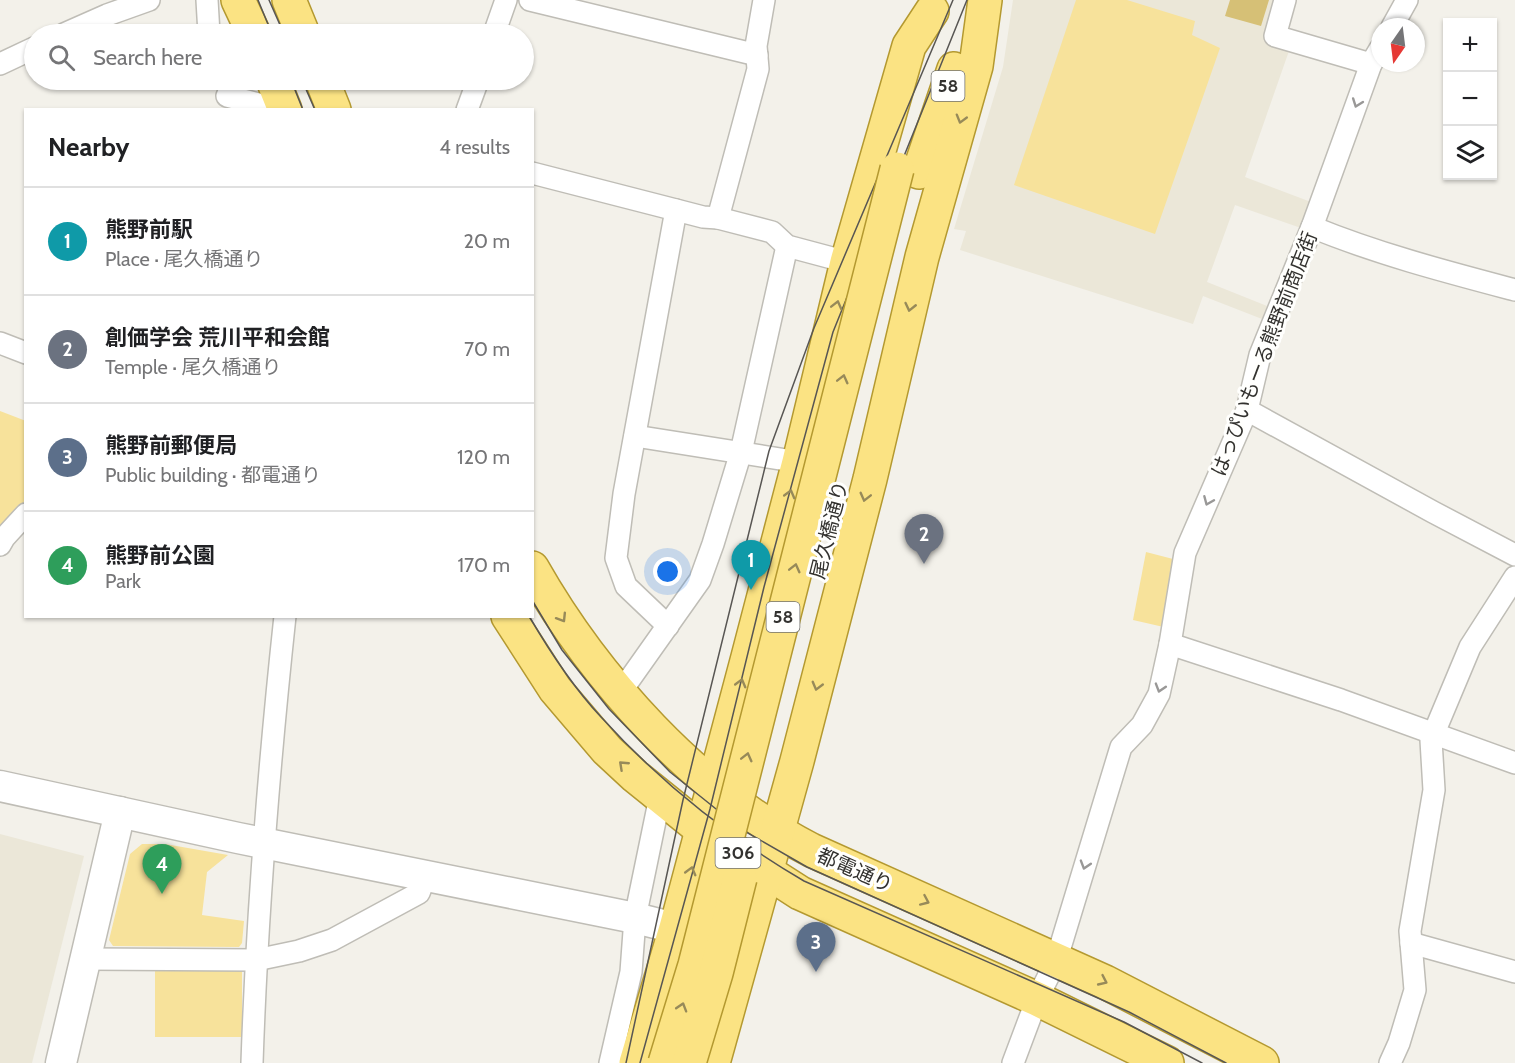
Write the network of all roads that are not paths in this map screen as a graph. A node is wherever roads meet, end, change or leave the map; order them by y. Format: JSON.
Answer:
{"nodes":[{"id":1,"x":149,"y":0,"type":"edge"},
{"id":2,"x":207,"y":0,"type":"edge"},
{"id":3,"x":238,"y":0,"type":"edge"},
{"id":4,"x":289,"y":0,"type":"edge"},
{"id":5,"x":506,"y":0,"type":"edge"},
{"id":6,"x":530,"y":0,"type":"edge"},
{"id":7,"x":764,"y":0,"type":"edge"},
{"id":8,"x":980,"y":0,"type":"edge"},
{"id":9,"x":986,"y":0,"type":"edge"},
{"id":10,"x":1285,"y":0,"type":"edge"},
{"id":11,"x":1407,"y":0,"type":"edge"},
{"id":12,"x":934,"y":5,"type":"edge"},
{"id":13,"x":1397,"y":18,"type":"edge"},
{"id":14,"x":87,"y":24,"type":"edge"},
{"id":15,"x":208,"y":24,"type":"edge"},
{"id":16,"x":249,"y":24,"type":"edge"},
{"id":17,"x":299,"y":24,"type":"edge"},
{"id":18,"x":498,"y":24,"type":"edge"},
{"id":19,"x":24,"y":53,"type":"edge"},
{"id":20,"x":1371,"y":55,"type":"edge"},
{"id":21,"x":757,"y":56,"type":"junction"},
{"id":22,"x":0,"y":64,"type":"edge"},
{"id":23,"x":1371,"y":69,"type":"edge"},
{"id":24,"x":276,"y":90,"type":"edge"},
{"id":25,"x":326,"y":90,"type":"edge"},
{"id":26,"x":474,"y":90,"type":"edge"},
{"id":27,"x":224,"y":95,"type":"edge"},
{"id":28,"x":275,"y":108,"type":"edge"},
{"id":29,"x":282,"y":108,"type":"edge"},
{"id":30,"x":333,"y":108,"type":"edge"},
{"id":31,"x":468,"y":108,"type":"edge"},
{"id":32,"x":908,"y":171,"type":"junction"},
{"id":33,"x":534,"y":174,"type":"edge"},
{"id":34,"x":675,"y":210,"type":"junction"},
{"id":35,"x":718,"y":218,"type":"junction"},
{"id":36,"x":1312,"y":227,"type":"junction"},
{"id":37,"x":787,"y":246,"type":"junction"},
{"id":38,"x":847,"y":262,"type":"junction"},
{"id":39,"x":1515,"y":290,"type":"edge"},
{"id":40,"x":0,"y":343,"type":"edge"},
{"id":41,"x":24,"y":352,"type":"edge"},
{"id":42,"x":1247,"y":410,"type":"junction"},
{"id":43,"x":635,"y":436,"type":"junction"},
{"id":44,"x":741,"y":452,"type":"junction"},
{"id":45,"x":799,"y":462,"type":"junction"},
{"id":46,"x":24,"y":516,"type":"edge"},
{"id":47,"x":1,"y":540,"type":"edge"},
{"id":48,"x":1515,"y":555,"type":"edge"},
{"id":49,"x":534,"y":571,"type":"edge"},
{"id":50,"x":1515,"y":577,"type":"edge"},
{"id":51,"x":285,"y":618,"type":"edge"},
{"id":52,"x":509,"y":618,"type":"edge"},
{"id":53,"x":668,"y":626,"type":"junction"},
{"id":54,"x":1170,"y":644,"type":"junction"},
{"id":55,"x":620,"y":693,"type":"junction"},
{"id":56,"x":1432,"y":734,"type":"junction"},
{"id":57,"x":1515,"y":763,"type":"edge"},
{"id":58,"x":0,"y":786,"type":"edge"},
{"id":59,"x":714,"y":786,"type":"junction"},
{"id":60,"x":660,"y":797,"type":"junction"},
{"id":61,"x":120,"y":812,"type":"junction"},
{"id":62,"x":702,"y":830,"type":"junction"},
{"id":63,"x":778,"y":831,"type":"junction"},
{"id":64,"x":263,"y":843,"type":"junction"},
{"id":65,"x":766,"y":872,"type":"junction"},
{"id":66,"x":426,"y":875,"type":"junction"},
{"id":67,"x":756,"y":908,"type":"junction"},
{"id":68,"x":635,"y":918,"type":"junction"},
{"id":69,"x":676,"y":928,"type":"junction"},
{"id":70,"x":1411,"y":943,"type":"junction"},
{"id":71,"x":86,"y":959,"type":"junction"},
{"id":72,"x":256,"y":960,"type":"junction"},
{"id":73,"x":1056,"y":962,"type":"junction"},
{"id":74,"x":739,"y":971,"type":"junction"},
{"id":75,"x":1515,"y":972,"type":"edge"},
{"id":76,"x":994,"y":980,"type":"junction"},
{"id":77,"x":1037,"y":999,"type":"junction"},
{"id":78,"x":61,"y":1063,"type":"edge"},
{"id":79,"x":252,"y":1063,"type":"edge"},
{"id":80,"x":610,"y":1063,"type":"edge"},
{"id":81,"x":636,"y":1063,"type":"edge"},
{"id":82,"x":665,"y":1063,"type":"edge"},
{"id":83,"x":689,"y":1063,"type":"edge"},
{"id":84,"x":713,"y":1063,"type":"edge"},
{"id":85,"x":1013,"y":1063,"type":"edge"},
{"id":86,"x":1167,"y":1063,"type":"edge"},
{"id":87,"x":1262,"y":1063,"type":"edge"},
{"id":88,"x":1390,"y":1063,"type":"edge"}],
"edges":[{"from":1,"to":14,"type":"street"},
{"from":2,"to":15,"type":"street"},
{"from":3,"to":16,"type":"main road"},
{"from":4,"to":17,"type":"main road"},
{"from":5,"to":18,"type":"street"},
{"from":6,"to":21,"type":"street"},
{"from":7,"to":21,"type":"street"},
{"from":8,"to":32,"type":"main road","name":"尾久橋通り","number":"58"},
{"from":9,"to":63,"type":"main road","one_way":true},
{"from":10,"to":20,"type":"street"},
{"from":11,"to":13,"type":"street"},
{"from":12,"to":32,"type":"main road","name":"尾久橋通り","number":"58"},
{"from":12,"to":38,"type":"main road"},
{"from":19,"to":22,"type":"street"},
{"from":21,"to":35,"type":"street"},
{"from":23,"to":36,"type":"street","name":"はっぴいもーる熊野前商店街","one_way":true},
{"from":24,"to":29,"type":"main road"},
{"from":25,"to":30,"type":"main road"},
{"from":26,"to":31,"type":"street"},
{"from":27,"to":28,"type":"street"},
{"from":82,"to":32,"type":"main road","name":"尾久橋通り","number":"58","one_way":true,"bridge":true},
{"from":32,"to":83,"type":"main road","name":"尾久橋通り","number":"58","bridge":true},
{"from":33,"to":34,"type":"street"},
{"from":34,"to":35,"type":"street"},
{"from":34,"to":43,"type":"street"},
{"from":35,"to":37,"type":"street"},
{"from":36,"to":39,"type":"street"},
{"from":36,"to":42,"type":"street","name":"はっぴいもーる熊野前商店街"},
{"from":37,"to":38,"type":"street"},
{"from":37,"to":44,"type":"street"},
{"from":45,"to":38,"type":"main road","one_way":true},
{"from":40,"to":41,"type":"street"},
{"from":42,"to":48,"type":"street"},
{"from":42,"to":54,"type":"street","name":"はっぴいもーる熊野前商店街","one_way":true},
{"from":43,"to":44,"type":"street"},
{"from":43,"to":53,"type":"street"},
{"from":44,"to":45,"type":"street"},
{"from":44,"to":53,"type":"street"},
{"from":59,"to":45,"type":"main road","one_way":true},
{"from":46,"to":47,"type":"street"},
{"from":49,"to":55,"type":"main road","name":"都電通り","number":"306","one_way":true},
{"from":50,"to":56,"type":"street"},
{"from":51,"to":64,"type":"street"},
{"from":60,"to":52,"type":"main road","number":"306","one_way":true},
{"from":53,"to":55,"type":"street"},
{"from":54,"to":56,"type":"street"},
{"from":54,"to":73,"type":"street","name":"はっぴいもーる熊野前商店街","one_way":true},
{"from":55,"to":59,"type":"main road","name":"都電通り","number":"306"},
{"from":56,"to":57,"type":"street"},
{"from":56,"to":70,"type":"street"},
{"from":58,"to":61,"type":"street"},
{"from":59,"to":62,"type":"main road"},
{"from":59,"to":63,"type":"main road","name":"都電通り","number":"306"},
{"from":60,"to":62,"type":"main road","number":"306"},
{"from":60,"to":68,"type":"street"},
{"from":61,"to":64,"type":"street"},
{"from":61,"to":71,"type":"street"},
{"from":62,"to":65,"type":"main road","number":"306"},
{"from":69,"to":62,"type":"main road","one_way":true},
{"from":63,"to":65,"type":"main road"},
{"from":63,"to":73,"type":"main road","name":"都電通り","number":"306","one_way":true},
{"from":64,"to":66,"type":"street"},
{"from":64,"to":72,"type":"street"},
{"from":65,"to":67,"type":"main road"},
{"from":65,"to":76,"type":"main road","number":"306"},
{"from":66,"to":68,"type":"street"},
{"from":66,"to":72,"type":"street"},
{"from":67,"to":69,"type":"street"},
{"from":67,"to":74,"type":"main road"},
{"from":67,"to":76,"type":"main road"},
{"from":68,"to":69,"type":"street"},
{"from":68,"to":80,"type":"street"},
{"from":69,"to":74,"type":"street"},
{"from":69,"to":81,"type":"main road"},
{"from":70,"to":75,"type":"street"},
{"from":70,"to":88,"type":"street"},
{"from":71,"to":72,"type":"street"},
{"from":71,"to":78,"type":"street"},
{"from":72,"to":79,"type":"street"},
{"from":73,"to":77,"type":"street","name":"はっぴいもーる熊野前商店街"},
{"from":73,"to":87,"type":"main road","name":"都電通り","number":"306","one_way":true},
{"from":74,"to":84,"type":"main road"},
{"from":76,"to":77,"type":"main road","number":"306"},
{"from":77,"to":85,"type":"street","name":"はっぴいもーる熊野前商店街"},
{"from":77,"to":86,"type":"main road","number":"306"}]}
